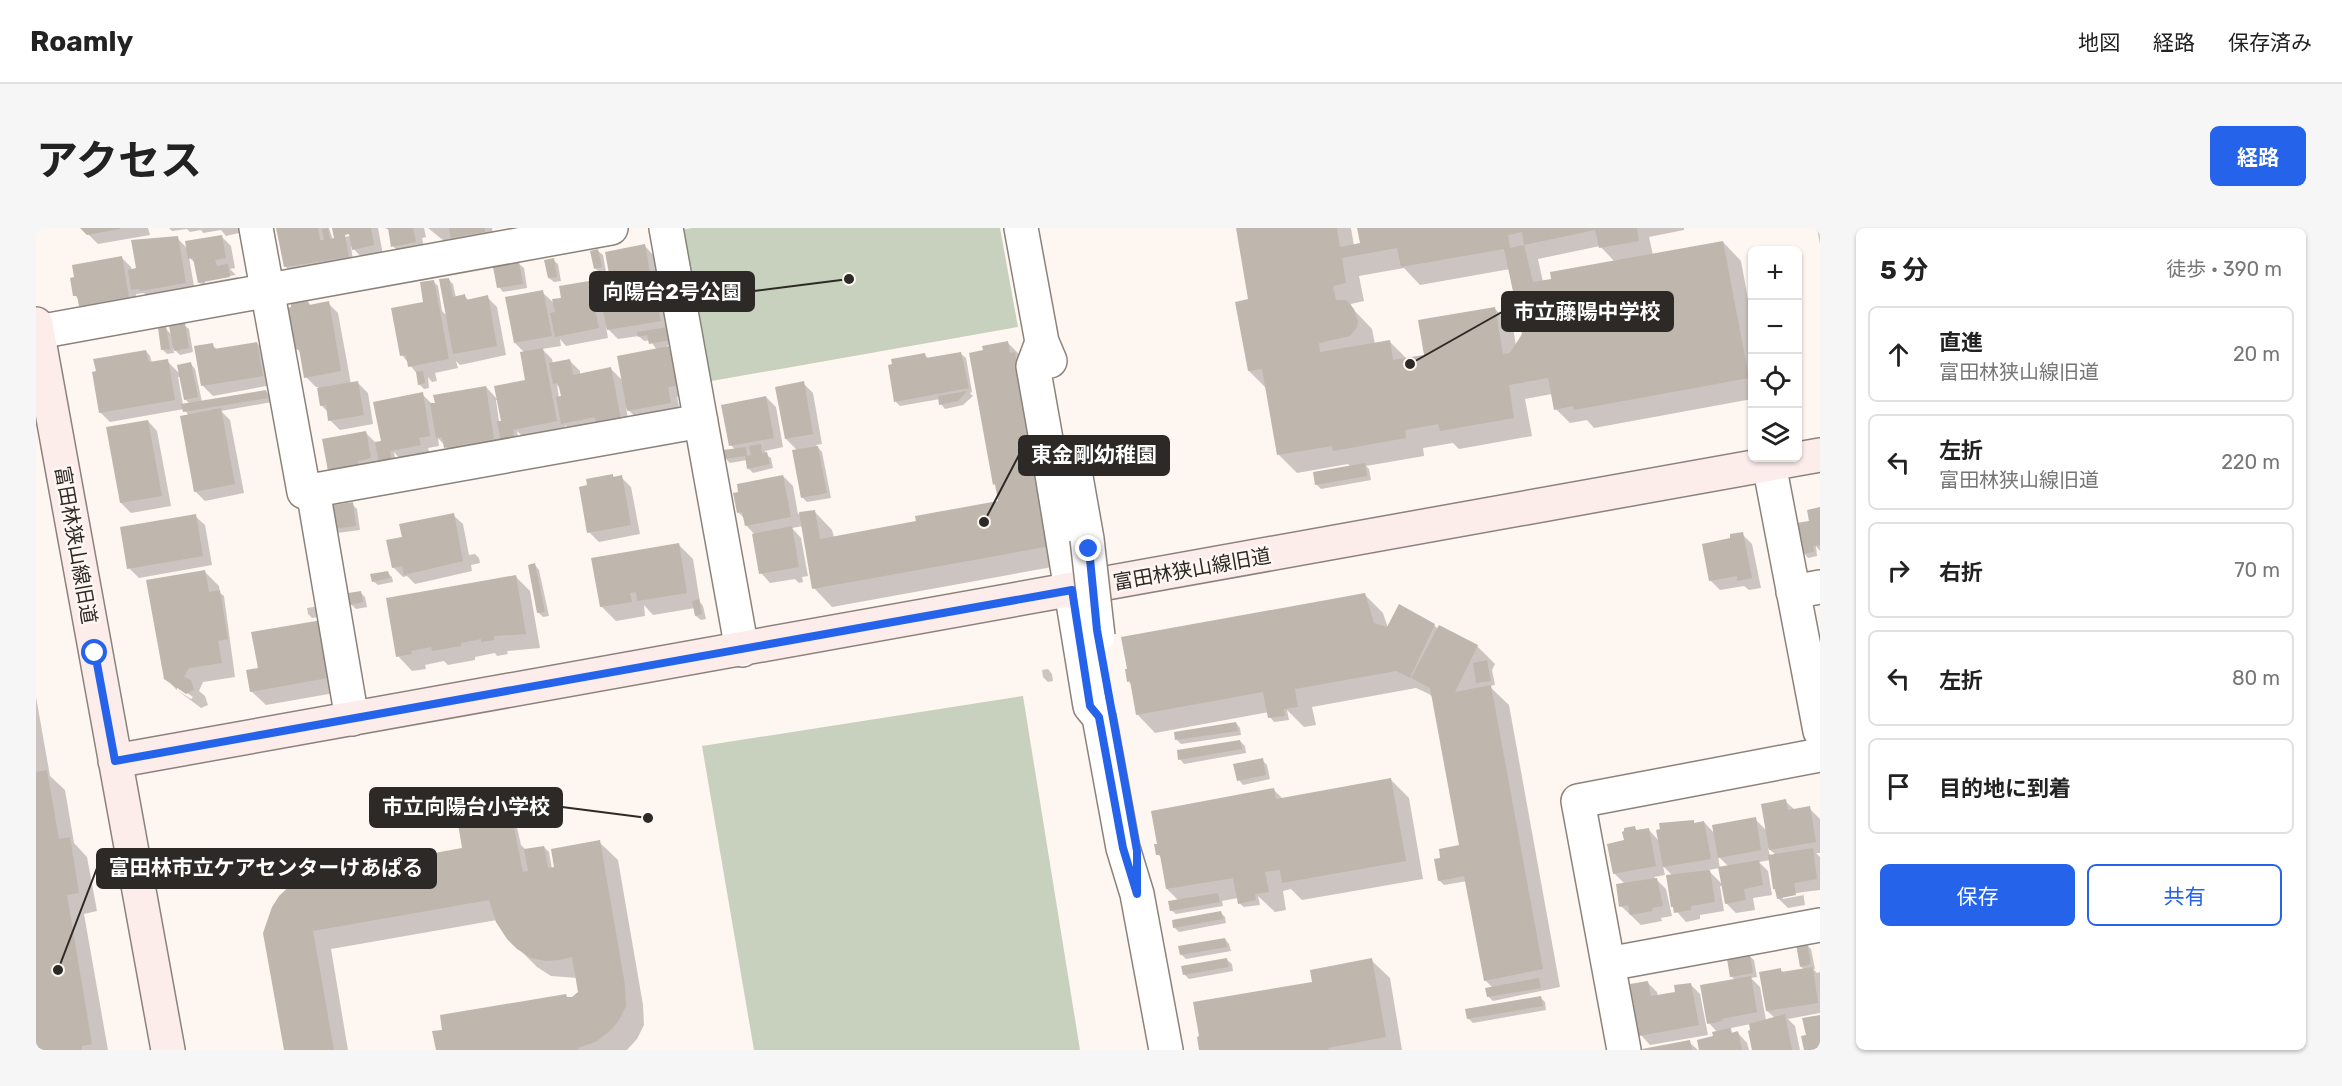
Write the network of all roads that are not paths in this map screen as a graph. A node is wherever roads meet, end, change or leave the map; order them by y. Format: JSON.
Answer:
{"nodes":[{"id":1,"x":256,"y":228,"type":"edge"},
{"id":2,"x":611,"y":228,"type":"edge"},
{"id":3,"x":666,"y":228,"type":"edge"},
{"id":4,"x":1021,"y":228,"type":"edge"},
{"id":5,"x":267,"y":290,"type":"junction"},
{"id":6,"x":37,"y":328,"type":"edge"},
{"id":7,"x":1042,"y":342,"type":"junction"},
{"id":8,"x":700,"y":421,"type":"junction"},
{"id":9,"x":45,"y":428,"type":"edge"},
{"id":10,"x":1820,"y":455,"type":"edge"},
{"id":11,"x":1769,"y":464,"type":"junction"},
{"id":12,"x":313,"y":490,"type":"junction"},
{"id":13,"x":1807,"y":589,"type":"edge"},
{"id":14,"x":1072,"y":590,"type":"junction"},
{"id":15,"x":742,"y":650,"type":"junction"},
{"id":16,"x":352,"y":719,"type":"junction"},
{"id":17,"x":1820,"y":731,"type":"edge"},
{"id":18,"x":1820,"y":755,"type":"edge"},
{"id":19,"x":115,"y":761,"type":"junction"},
{"id":20,"x":1137,"y":894,"type":"junction"},
{"id":21,"x":1820,"y":926,"type":"edge"},
{"id":22,"x":1608,"y":964,"type":"junction"},
{"id":23,"x":168,"y":1050,"type":"edge"},
{"id":24,"x":1166,"y":1050,"type":"edge"},
{"id":25,"x":1624,"y":1050,"type":"edge"}],
"edges":[{"from":1,"to":5,"type":"street"},
{"from":2,"to":5,"type":"street"},
{"from":3,"to":8,"type":"street"},
{"from":4,"to":7,"type":"street"},
{"from":5,"to":6,"type":"street"},
{"from":5,"to":12,"type":"street"},
{"from":6,"to":9,"type":"street","name":"富田林狭山線旧道"},
{"from":7,"to":14,"type":"street"},
{"from":7,"to":20,"type":"street","bridge":true},
{"from":8,"to":12,"type":"street"},
{"from":8,"to":15,"type":"street"},
{"from":9,"to":19,"type":"street","name":"富田林狭山線旧道"},
{"from":10,"to":11,"type":"street","name":"富田林狭山線旧道"},
{"from":11,"to":13,"type":"street"},
{"from":11,"to":14,"type":"street","name":"富田林狭山線旧道"},
{"from":12,"to":16,"type":"street"},
{"from":13,"to":17,"type":"street"},
{"from":14,"to":15,"type":"street","name":"富田林狭山線旧道"},
{"from":14,"to":20,"type":"street"},
{"from":15,"to":16,"type":"street","name":"富田林狭山線旧道"},
{"from":16,"to":19,"type":"street","name":"富田林狭山線旧道"},
{"from":18,"to":22,"type":"street"},
{"from":19,"to":23,"type":"street"},
{"from":20,"to":24,"type":"street"},
{"from":21,"to":22,"type":"street"},
{"from":22,"to":25,"type":"street"}]}
